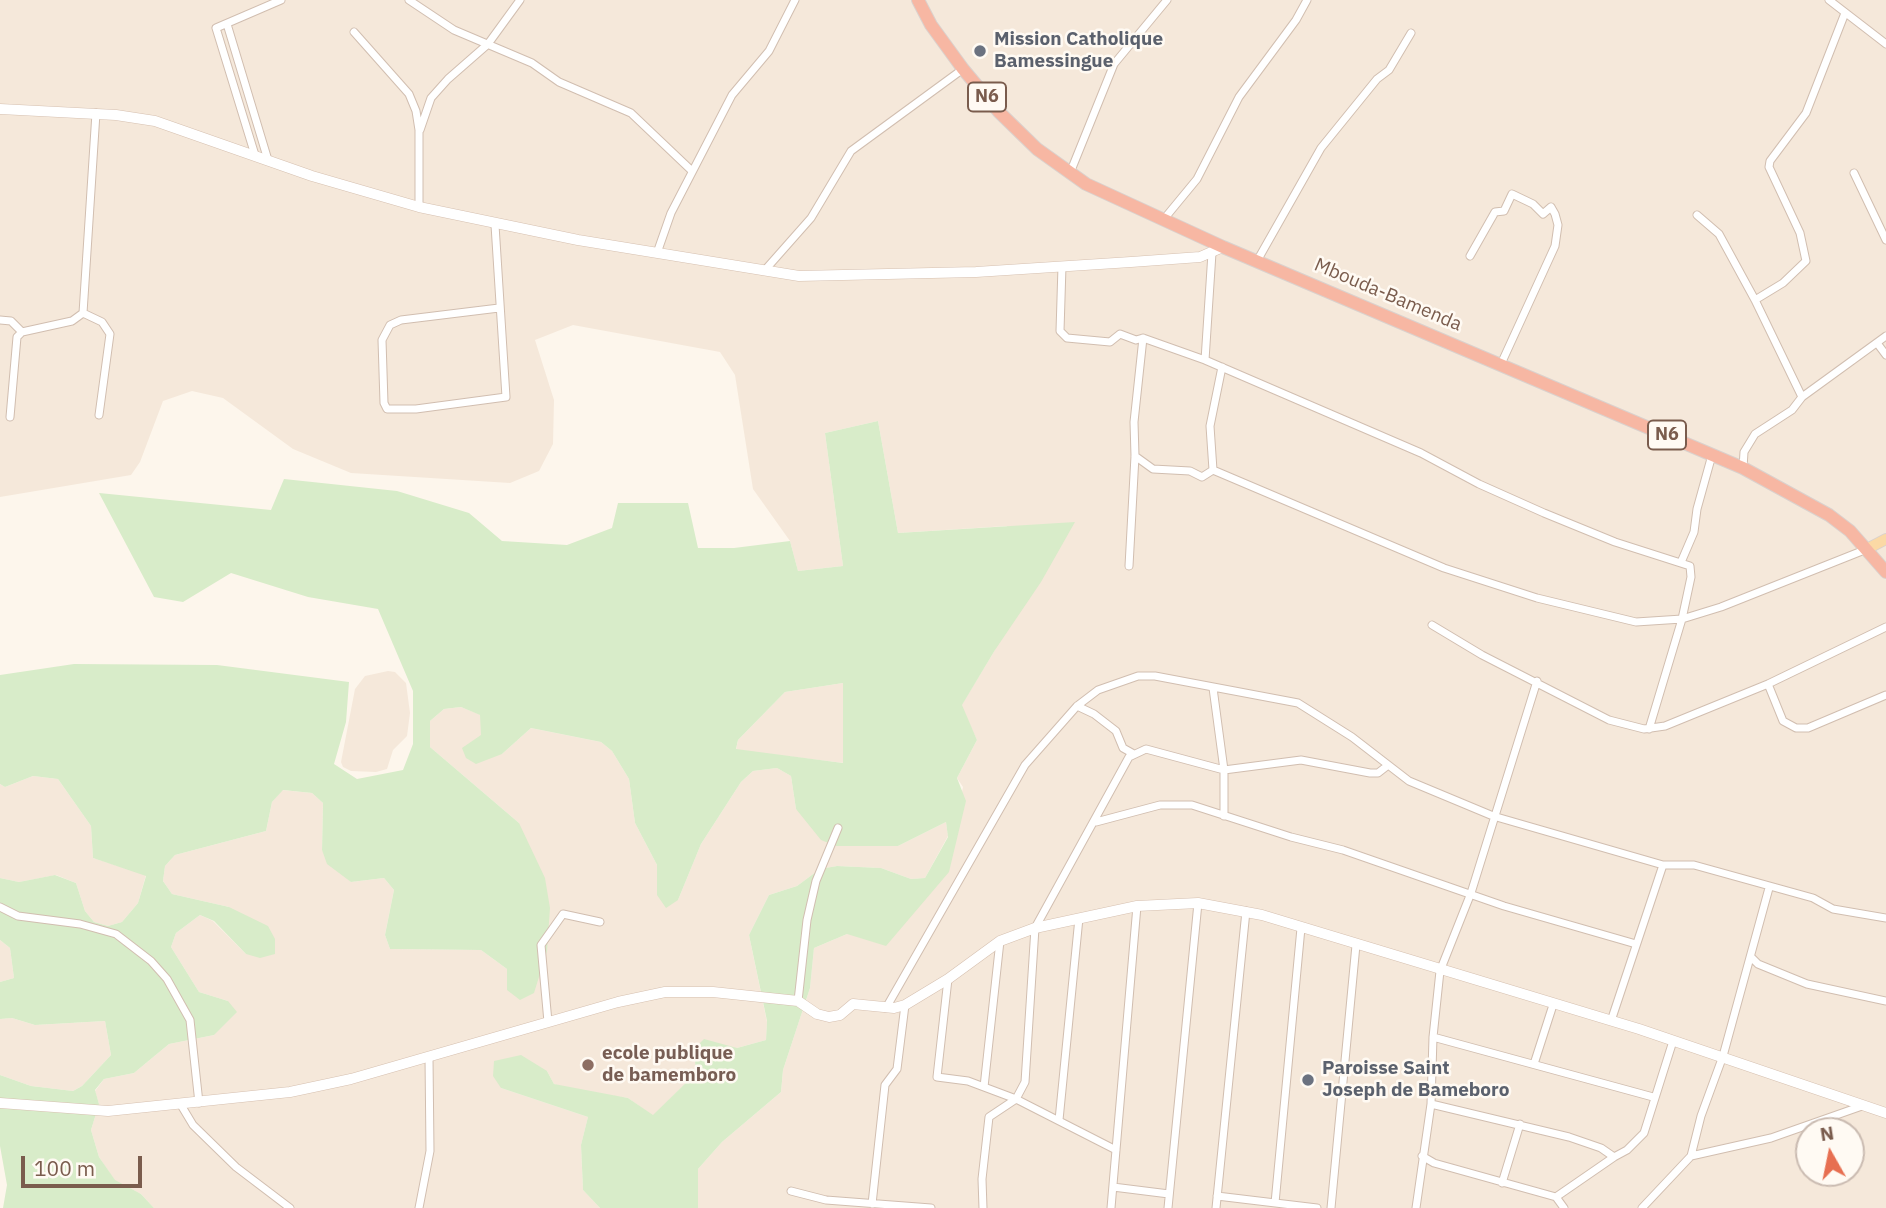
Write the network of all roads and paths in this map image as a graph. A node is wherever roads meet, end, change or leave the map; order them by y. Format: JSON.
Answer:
{"nodes":[{"id":1,"x":281,"y":0,"type":"edge"},
{"id":2,"x":409,"y":0,"type":"edge"},
{"id":3,"x":520,"y":0,"type":"edge"},
{"id":4,"x":795,"y":0,"type":"edge"},
{"id":5,"x":918,"y":0,"type":"edge"},
{"id":6,"x":1167,"y":0,"type":"edge"},
{"id":7,"x":1307,"y":0,"type":"edge"},
{"id":8,"x":1829,"y":0,"type":"edge"},
{"id":9,"x":1844,"y":13,"type":"junction"},
{"id":10,"x":226,"y":24,"type":"junction"},
{"id":11,"x":354,"y":32,"type":"dead end"},
{"id":12,"x":1410,"y":33,"type":"dead end"},
{"id":13,"x":488,"y":44,"type":"junction"},
{"id":14,"x":1886,"y":44,"type":"edge"},
{"id":15,"x":963,"y":69,"type":"junction"},
{"id":16,"x":0,"y":109,"type":"edge"},
{"id":17,"x":96,"y":113,"type":"junction"},
{"id":18,"x":419,"y":130,"type":"junction"},
{"id":19,"x":255,"y":155,"type":"junction"},
{"id":20,"x":268,"y":160,"type":"junction"},
{"id":21,"x":692,"y":171,"type":"junction"},
{"id":22,"x":1070,"y":173,"type":"junction"},
{"id":23,"x":1854,"y":173,"type":"dead end"},
{"id":24,"x":419,"y":207,"type":"junction"},
{"id":25,"x":1697,"y":215,"type":"dead end"},
{"id":26,"x":1164,"y":219,"type":"junction"},
{"id":27,"x":495,"y":225,"type":"junction"},
{"id":28,"x":1886,"y":240,"type":"edge"},
{"id":29,"x":1218,"y":250,"type":"junction"},
{"id":30,"x":657,"y":253,"type":"junction"},
{"id":31,"x":1470,"y":256,"type":"dead end"},
{"id":32,"x":1257,"y":261,"type":"junction"},
{"id":33,"x":1062,"y":266,"type":"junction"},
{"id":34,"x":765,"y":270,"type":"junction"},
{"id":35,"x":1755,"y":300,"type":"junction"},
{"id":36,"x":499,"y":308,"type":"junction"},
{"id":37,"x":83,"y":313,"type":"junction"},
{"id":38,"x":0,"y":320,"type":"edge"},
{"id":39,"x":22,"y":331,"type":"junction"},
{"id":40,"x":1886,"y":336,"type":"edge"},
{"id":41,"x":1143,"y":338,"type":"junction"},
{"id":42,"x":1877,"y":343,"type":"junction"},
{"id":43,"x":1886,"y":355,"type":"edge"},
{"id":44,"x":1205,"y":360,"type":"junction"},
{"id":45,"x":1502,"y":364,"type":"junction"},
{"id":46,"x":1222,"y":367,"type":"junction"},
{"id":47,"x":1802,"y":397,"type":"junction"},
{"id":48,"x":99,"y":415,"type":"dead end"},
{"id":49,"x":10,"y":417,"type":"dead end"},
{"id":50,"x":1712,"y":455,"type":"junction"},
{"id":51,"x":1135,"y":456,"type":"junction"},
{"id":52,"x":1743,"y":468,"type":"junction"},
{"id":53,"x":1213,"y":470,"type":"junction"},
{"id":54,"x":1886,"y":539,"type":"edge"},
{"id":55,"x":1867,"y":549,"type":"junction"},
{"id":56,"x":1682,"y":560,"type":"junction"},
{"id":57,"x":1129,"y":566,"type":"dead end"},
{"id":58,"x":1886,"y":572,"type":"edge"},
{"id":59,"x":1682,"y":619,"type":"junction"},
{"id":60,"x":1432,"y":625,"type":"dead end"},
{"id":61,"x":1886,"y":627,"type":"edge"},
{"id":62,"x":1537,"y":681,"type":"junction"},
{"id":63,"x":1768,"y":684,"type":"junction"},
{"id":64,"x":1213,"y":688,"type":"junction"},
{"id":65,"x":1886,"y":695,"type":"edge"},
{"id":66,"x":1077,"y":706,"type":"junction"},
{"id":67,"x":1650,"y":729,"type":"junction"},
{"id":68,"x":1132,"y":753,"type":"junction"},
{"id":69,"x":1387,"y":766,"type":"junction"},
{"id":70,"x":1224,"y":770,"type":"junction"},
{"id":71,"x":1224,"y":816,"type":"junction"},
{"id":72,"x":1493,"y":817,"type":"junction"},
{"id":73,"x":1096,"y":822,"type":"junction"},
{"id":74,"x":838,"y":828,"type":"dead end"},
{"id":75,"x":1662,"y":865,"type":"junction"},
{"id":76,"x":1769,"y":888,"type":"junction"},
{"id":77,"x":1471,"y":893,"type":"junction"},
{"id":78,"x":1198,"y":903,"type":"junction"},
{"id":79,"x":1137,"y":906,"type":"junction"},
{"id":80,"x":0,"y":907,"type":"edge"},
{"id":81,"x":1246,"y":911,"type":"junction"},
{"id":82,"x":1079,"y":918,"type":"junction"},
{"id":83,"x":1886,"y":918,"type":"edge"},
{"id":84,"x":600,"y":922,"type":"dead end"},
{"id":85,"x":1035,"y":928,"type":"junction"},
{"id":86,"x":1301,"y":928,"type":"junction"},
{"id":87,"x":1000,"y":941,"type":"junction"},
{"id":88,"x":1636,"y":944,"type":"junction"},
{"id":89,"x":1356,"y":945,"type":"junction"},
{"id":90,"x":1751,"y":957,"type":"junction"},
{"id":91,"x":1440,"y":971,"type":"junction"},
{"id":92,"x":948,"y":979,"type":"junction"},
{"id":93,"x":798,"y":1001,"type":"junction"},
{"id":94,"x":1886,"y":1001,"type":"edge"},
{"id":95,"x":905,"y":1005,"type":"junction"},
{"id":96,"x":1553,"y":1005,"type":"junction"},
{"id":97,"x":886,"y":1009,"type":"junction"},
{"id":98,"x":1611,"y":1021,"type":"junction"},
{"id":99,"x":548,"y":1023,"type":"junction"},
{"id":100,"x":1433,"y":1037,"type":"junction"},
{"id":101,"x":1673,"y":1041,"type":"junction"},
{"id":102,"x":1723,"y":1056,"type":"junction"},
{"id":103,"x":429,"y":1058,"type":"junction"},
{"id":104,"x":1534,"y":1064,"type":"junction"},
{"id":105,"x":984,"y":1087,"type":"junction"},
{"id":106,"x":1653,"y":1097,"type":"junction"},
{"id":107,"x":1016,"y":1099,"type":"junction"},
{"id":108,"x":0,"y":1103,"type":"edge"},
{"id":109,"x":199,"y":1103,"type":"junction"},
{"id":110,"x":1431,"y":1104,"type":"junction"},
{"id":111,"x":181,"y":1105,"type":"junction"},
{"id":112,"x":1862,"y":1106,"type":"junction"},
{"id":113,"x":1886,"y":1113,"type":"edge"},
{"id":114,"x":1059,"y":1120,"type":"junction"},
{"id":115,"x":1520,"y":1125,"type":"junction"},
{"id":116,"x":1116,"y":1150,"type":"junction"},
{"id":117,"x":1422,"y":1156,"type":"junction"},
{"id":118,"x":1690,"y":1156,"type":"junction"},
{"id":119,"x":1614,"y":1157,"type":"junction"},
{"id":120,"x":1502,"y":1183,"type":"junction"},
{"id":121,"x":1113,"y":1187,"type":"junction"},
{"id":122,"x":791,"y":1191,"type":"dead end"},
{"id":123,"x":1169,"y":1194,"type":"junction"},
{"id":124,"x":1217,"y":1196,"type":"junction"},
{"id":125,"x":1556,"y":1197,"type":"junction"},
{"id":126,"x":1275,"y":1203,"type":"junction"},
{"id":127,"x":826,"y":1204,"type":"edge"},
{"id":128,"x":872,"y":1204,"type":"junction"},
{"id":129,"x":290,"y":1208,"type":"edge"},
{"id":130,"x":419,"y":1208,"type":"edge"},
{"id":131,"x":931,"y":1208,"type":"edge"},
{"id":132,"x":983,"y":1208,"type":"edge"},
{"id":133,"x":1111,"y":1208,"type":"edge"},
{"id":134,"x":1168,"y":1208,"type":"edge"},
{"id":135,"x":1216,"y":1208,"type":"edge"},
{"id":136,"x":1317,"y":1208,"type":"edge"},
{"id":137,"x":1331,"y":1208,"type":"edge"},
{"id":138,"x":1416,"y":1208,"type":"edge"},
{"id":139,"x":1564,"y":1208,"type":"edge"},
{"id":140,"x":1642,"y":1208,"type":"edge"}],
"edges":[{"from":1,"to":10,"type":"street"},
{"from":2,"to":13,"type":"street"},
{"from":3,"to":13,"type":"street"},
{"from":4,"to":21,"type":"street"},
{"from":5,"to":15,"type":"highway","name":"Mbouda-Bamenda","number":"N6"},
{"from":6,"to":22,"type":"street"},
{"from":7,"to":26,"type":"street"},
{"from":8,"to":9,"type":"street"},
{"from":9,"to":14,"type":"street"},
{"from":9,"to":35,"type":"street"},
{"from":10,"to":19,"type":"street"},
{"from":10,"to":20,"type":"street"},
{"from":11,"to":18,"type":"street"},
{"from":12,"to":32,"type":"street"},
{"from":13,"to":18,"type":"street"},
{"from":13,"to":21,"type":"street"},
{"from":15,"to":22,"type":"highway","name":"Mbouda-Bamenda","number":"N6"},
{"from":15,"to":34,"type":"street"},
{"from":16,"to":17,"type":"street"},
{"from":17,"to":19,"type":"street"},
{"from":17,"to":37,"type":"street"},
{"from":18,"to":24,"type":"street"},
{"from":19,"to":20,"type":"street"},
{"from":20,"to":24,"type":"street"},
{"from":21,"to":30,"type":"street"},
{"from":22,"to":26,"type":"highway","name":"Mbouda-Bamenda","number":"N6"},
{"from":23,"to":28,"type":"street"},
{"from":24,"to":27,"type":"street"},
{"from":25,"to":35,"type":"street"},
{"from":26,"to":29,"type":"highway","name":"Mbouda-Bamenda","number":"N6"},
{"from":27,"to":30,"type":"street"},
{"from":27,"to":36,"type":"street"},
{"from":29,"to":32,"type":"highway","name":"Mbouda-Bamenda","number":"N6"},
{"from":29,"to":33,"type":"street"},
{"from":29,"to":44,"type":"street"},
{"from":30,"to":34,"type":"street"},
{"from":31,"to":45,"type":"street"},
{"from":32,"to":45,"type":"highway","name":"Mbouda-Bamenda","number":"N6"},
{"from":33,"to":34,"type":"street"},
{"from":33,"to":41,"type":"street"},
{"from":35,"to":47,"type":"street"},
{"from":36,"to":36,"type":"street"},
{"from":37,"to":39,"type":"street"},
{"from":37,"to":48,"type":"street"},
{"from":38,"to":39,"type":"street"},
{"from":39,"to":49,"type":"street"},
{"from":40,"to":42,"type":"street"},
{"from":41,"to":44,"type":"street"},
{"from":41,"to":51,"type":"street"},
{"from":42,"to":43,"type":"street"},
{"from":42,"to":47,"type":"street"},
{"from":44,"to":46,"type":"street"},
{"from":45,"to":50,"type":"highway","name":"Mbouda-Bamenda","number":"N6"},
{"from":46,"to":53,"type":"street"},
{"from":46,"to":56,"type":"street"},
{"from":47,"to":52,"type":"street"},
{"from":50,"to":52,"type":"highway","name":"Mbouda-Bamenda","number":"N6"},
{"from":50,"to":56,"type":"street"},
{"from":51,"to":53,"type":"street"},
{"from":51,"to":57,"type":"street"},
{"from":52,"to":55,"type":"highway","name":"Mbouda-Bamenda","number":"N6"},
{"from":53,"to":59,"type":"street"},
{"from":54,"to":55,"type":"main road"},
{"from":55,"to":58,"type":"highway","name":"Mbouda-Bamenda","number":"N6"},
{"from":55,"to":59,"type":"street"},
{"from":56,"to":59,"type":"street"},
{"from":59,"to":67,"type":"street"},
{"from":60,"to":62,"type":"street"},
{"from":61,"to":63,"type":"street"},
{"from":62,"to":67,"type":"street"},
{"from":62,"to":72,"type":"street"},
{"from":63,"to":65,"type":"street"},
{"from":63,"to":67,"type":"street"},
{"from":64,"to":66,"type":"street"},
{"from":64,"to":69,"type":"street"},
{"from":64,"to":70,"type":"street"},
{"from":66,"to":68,"type":"street"},
{"from":66,"to":97,"type":"street"},
{"from":68,"to":70,"type":"street"},
{"from":68,"to":73,"type":"street"},
{"from":69,"to":70,"type":"street"},
{"from":69,"to":72,"type":"street"},
{"from":70,"to":71,"type":"street"},
{"from":71,"to":73,"type":"street"},
{"from":71,"to":77,"type":"street"},
{"from":72,"to":75,"type":"street"},
{"from":72,"to":77,"type":"street"},
{"from":73,"to":85,"type":"street"},
{"from":74,"to":93,"type":"street"},
{"from":75,"to":76,"type":"street"},
{"from":75,"to":88,"type":"street"},
{"from":76,"to":83,"type":"street"},
{"from":76,"to":90,"type":"street"},
{"from":77,"to":88,"type":"street"},
{"from":77,"to":91,"type":"street"},
{"from":78,"to":79,"type":"street"},
{"from":78,"to":81,"type":"street"},
{"from":78,"to":123,"type":"street"},
{"from":79,"to":82,"type":"street"},
{"from":79,"to":116,"type":"street"},
{"from":80,"to":109,"type":"street"},
{"from":81,"to":86,"type":"street"},
{"from":81,"to":124,"type":"street"},
{"from":82,"to":85,"type":"street"},
{"from":82,"to":114,"type":"street"},
{"from":84,"to":99,"type":"street"},
{"from":85,"to":87,"type":"street"},
{"from":85,"to":107,"type":"street"},
{"from":86,"to":89,"type":"street"},
{"from":86,"to":126,"type":"street"},
{"from":87,"to":92,"type":"street"},
{"from":87,"to":105,"type":"street"},
{"from":88,"to":98,"type":"street"},
{"from":89,"to":91,"type":"street"},
{"from":89,"to":137,"type":"street"},
{"from":90,"to":94,"type":"street"},
{"from":90,"to":102,"type":"street"},
{"from":91,"to":96,"type":"street"},
{"from":91,"to":100,"type":"street"},
{"from":92,"to":95,"type":"street"},
{"from":92,"to":105,"type":"street"},
{"from":93,"to":97,"type":"street"},
{"from":93,"to":99,"type":"street"},
{"from":95,"to":97,"type":"street"},
{"from":95,"to":128,"type":"street"},
{"from":96,"to":98,"type":"street"},
{"from":96,"to":104,"type":"street"},
{"from":98,"to":101,"type":"street"},
{"from":99,"to":103,"type":"street"},
{"from":100,"to":104,"type":"street"},
{"from":100,"to":110,"type":"street"},
{"from":101,"to":102,"type":"street"},
{"from":101,"to":106,"type":"street"},
{"from":102,"to":112,"type":"street"},
{"from":102,"to":118,"type":"street"},
{"from":103,"to":109,"type":"street"},
{"from":103,"to":130,"type":"street"},
{"from":104,"to":106,"type":"street"},
{"from":105,"to":107,"type":"street"},
{"from":106,"to":119,"type":"street"},
{"from":107,"to":114,"type":"street"},
{"from":107,"to":132,"type":"street"},
{"from":108,"to":111,"type":"street"},
{"from":109,"to":111,"type":"street"},
{"from":110,"to":115,"type":"street"},
{"from":110,"to":117,"type":"street"},
{"from":111,"to":129,"type":"street"},
{"from":112,"to":113,"type":"street"},
{"from":112,"to":118,"type":"street"},
{"from":114,"to":116,"type":"street"},
{"from":115,"to":119,"type":"street"},
{"from":115,"to":120,"type":"street"},
{"from":116,"to":121,"type":"street"},
{"from":117,"to":120,"type":"street"},
{"from":117,"to":138,"type":"street"},
{"from":118,"to":140,"type":"street"},
{"from":119,"to":125,"type":"street"},
{"from":120,"to":125,"type":"street"},
{"from":121,"to":123,"type":"street"},
{"from":121,"to":133,"type":"street"},
{"from":122,"to":127,"type":"street"},
{"from":123,"to":134,"type":"street"},
{"from":124,"to":126,"type":"street"},
{"from":124,"to":135,"type":"street"},
{"from":125,"to":139,"type":"street"},
{"from":126,"to":136,"type":"street"},
{"from":127,"to":128,"type":"street"},
{"from":128,"to":131,"type":"street"}]}
